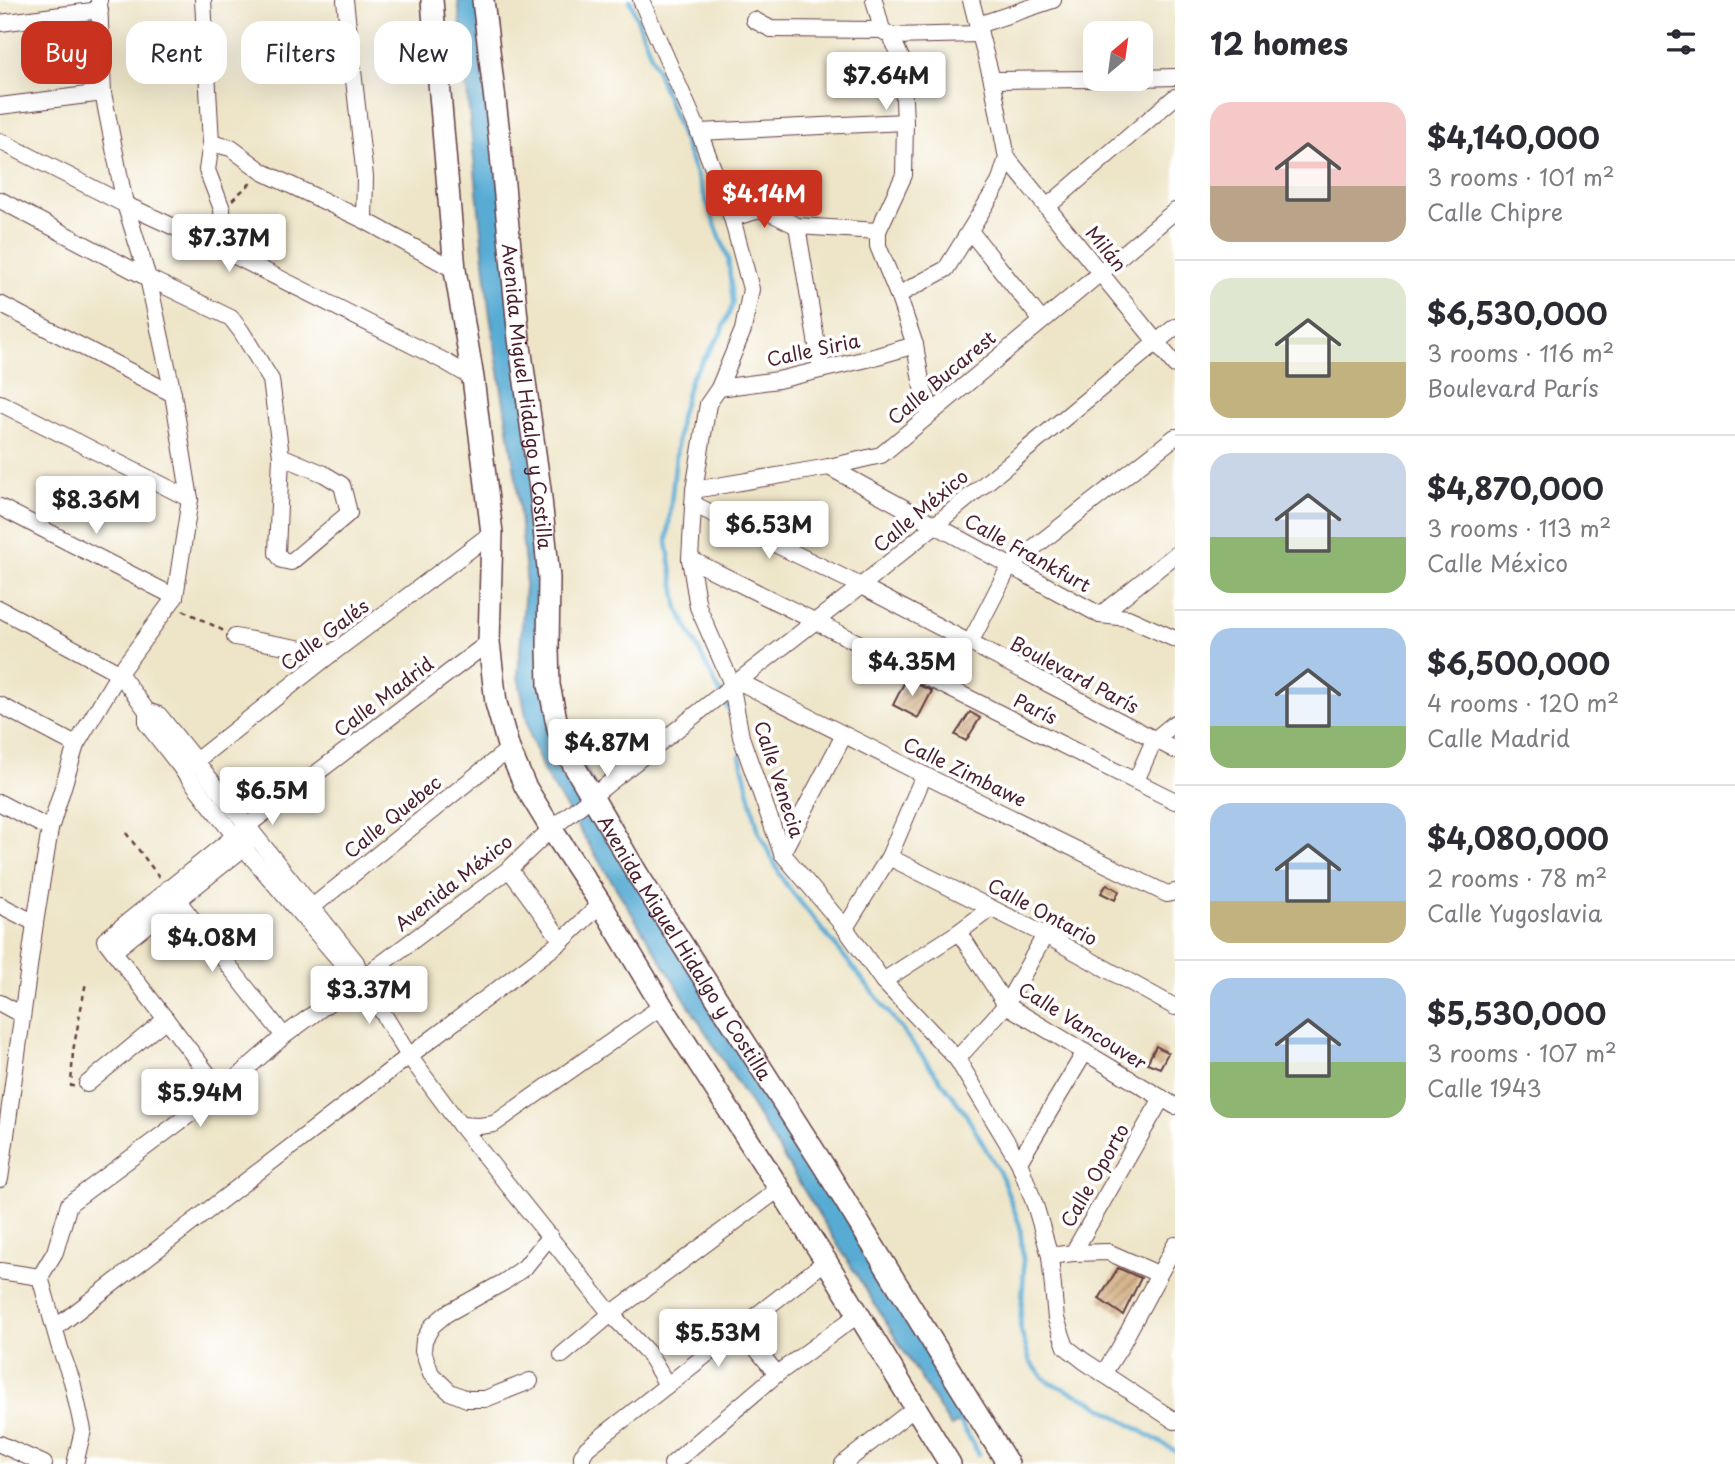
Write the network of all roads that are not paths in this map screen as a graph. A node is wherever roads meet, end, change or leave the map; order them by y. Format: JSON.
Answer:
{"nodes":[{"id":1,"x":203,"y":0,"type":"edge"},
{"id":2,"x":345,"y":0,"type":"edge"},
{"id":3,"x":432,"y":0,"type":"edge"},
{"id":4,"x":483,"y":0,"type":"edge"},
{"id":5,"x":641,"y":0,"type":"edge"},
{"id":6,"x":874,"y":0,"type":"edge"},
{"id":7,"x":971,"y":0,"type":"edge"},
{"id":8,"x":1054,"y":0,"type":"edge"},
{"id":9,"x":100,"y":5,"type":"edge"},
{"id":10,"x":754,"y":20,"type":"dead end"},
{"id":11,"x":0,"y":23,"type":"edge"},
{"id":12,"x":979,"y":29,"type":"junction"},
{"id":13,"x":887,"y":33,"type":"junction"},
{"id":14,"x":1175,"y":77,"type":"edge"},
{"id":15,"x":1153,"y":78,"type":"edge"},
{"id":16,"x":1083,"y":79,"type":"edge"},
{"id":17,"x":992,"y":80,"type":"junction"},
{"id":18,"x":103,"y":93,"type":"junction"},
{"id":19,"x":1175,"y":97,"type":"edge"},
{"id":20,"x":0,"y":106,"type":"edge"},
{"id":21,"x":905,"y":122,"type":"junction"},
{"id":22,"x":699,"y":132,"type":"junction"},
{"id":23,"x":0,"y":141,"type":"edge"},
{"id":24,"x":211,"y":143,"type":"junction"},
{"id":25,"x":1007,"y":158,"type":"junction"},
{"id":26,"x":0,"y":200,"type":"edge"},
{"id":27,"x":125,"y":204,"type":"junction"},
{"id":28,"x":1047,"y":207,"type":"junction"},
{"id":29,"x":1175,"y":211,"type":"edge"},
{"id":30,"x":732,"y":218,"type":"junction"},
{"id":31,"x":364,"y":220,"type":"junction"},
{"id":32,"x":797,"y":226,"type":"junction"},
{"id":33,"x":878,"y":230,"type":"junction"},
{"id":34,"x":970,"y":231,"type":"junction"},
{"id":35,"x":213,"y":245,"type":"junction"},
{"id":36,"x":455,"y":270,"type":"junction"},
{"id":37,"x":1100,"y":273,"type":"junction"},
{"id":38,"x":148,"y":278,"type":"junction"},
{"id":39,"x":898,"y":295,"type":"junction"},
{"id":40,"x":0,"y":304,"type":"edge"},
{"id":41,"x":1042,"y":321,"type":"junction"},
{"id":42,"x":1175,"y":327,"type":"edge"},
{"id":43,"x":1157,"y":343,"type":"junction"},
{"id":44,"x":915,"y":345,"type":"junction"},
{"id":45,"x":1175,"y":365,"type":"edge"},
{"id":46,"x":821,"y":369,"type":"junction"},
{"id":47,"x":473,"y":378,"type":"junction"},
{"id":48,"x":719,"y":388,"type":"junction"},
{"id":49,"x":173,"y":394,"type":"junction"},
{"id":50,"x":0,"y":403,"type":"edge"},
{"id":51,"x":932,"y":411,"type":"junction"},
{"id":52,"x":1175,"y":437,"type":"edge"},
{"id":53,"x":281,"y":456,"type":"junction"},
{"id":54,"x":829,"y":467,"type":"junction"},
{"id":55,"x":693,"y":497,"type":"junction"},
{"id":56,"x":190,"y":499,"type":"junction"},
{"id":57,"x":0,"y":507,"type":"edge"},
{"id":58,"x":935,"y":526,"type":"junction"},
{"id":59,"x":492,"y":533,"type":"junction"},
{"id":60,"x":1175,"y":555,"type":"edge"},
{"id":61,"x":691,"y":559,"type":"junction"},
{"id":62,"x":1009,"y":566,"type":"junction"},
{"id":63,"x":861,"y":586,"type":"junction"},
{"id":64,"x":173,"y":600,"type":"junction"},
{"id":65,"x":0,"y":609,"type":"edge"},
{"id":66,"x":1100,"y":615,"type":"junction"},
{"id":67,"x":816,"y":622,"type":"junction"},
{"id":68,"x":236,"y":637,"type":"road end"},
{"id":69,"x":1175,"y":639,"type":"edge"},
{"id":70,"x":489,"y":642,"type":"junction"},
{"id":71,"x":970,"y":643,"type":"junction"},
{"id":72,"x":331,"y":654,"type":"junction"},
{"id":73,"x":119,"y":673,"type":"junction"},
{"id":74,"x":733,"y":685,"type":"junction"},
{"id":75,"x":0,"y":705,"type":"edge"},
{"id":76,"x":147,"y":711,"type":"junction"},
{"id":77,"x":1175,"y":723,"type":"edge"},
{"id":78,"x":844,"y":735,"type":"junction"},
{"id":79,"x":1154,"y":740,"type":"junction"},
{"id":80,"x":76,"y":745,"type":"junction"},
{"id":81,"x":509,"y":749,"type":"junction"},
{"id":82,"x":1175,"y":750,"type":"edge"},
{"id":83,"x":197,"y":760,"type":"junction"},
{"id":84,"x":183,"y":771,"type":"junction"},
{"id":85,"x":924,"y":775,"type":"junction"},
{"id":86,"x":1136,"y":781,"type":"junction"},
{"id":87,"x":591,"y":797,"type":"junction"},
{"id":88,"x":1172,"y":799,"type":"edge"},
{"id":89,"x":0,"y":803,"type":"edge"},
{"id":90,"x":1175,"y":814,"type":"edge"},
{"id":91,"x":554,"y":827,"type":"junction"},
{"id":92,"x":50,"y":829,"type":"junction"},
{"id":93,"x":245,"y":836,"type":"junction"},
{"id":94,"x":782,"y":853,"type":"junction"},
{"id":95,"x":889,"y":857,"type":"junction"},
{"id":96,"x":509,"y":869,"type":"junction"},
{"id":97,"x":1175,"y":892,"type":"edge"},
{"id":98,"x":173,"y":894,"type":"junction"},
{"id":99,"x":601,"y":904,"type":"junction"},
{"id":100,"x":0,"y":905,"type":"edge"},
{"id":101,"x":991,"y":908,"type":"junction"},
{"id":102,"x":306,"y":911,"type":"junction"},
{"id":103,"x":35,"y":923,"type":"junction"},
{"id":104,"x":845,"y":928,"type":"junction"},
{"id":105,"x":959,"y":932,"type":"junction"},
{"id":106,"x":1045,"y":935,"type":"junction"},
{"id":107,"x":562,"y":941,"type":"junction"},
{"id":108,"x":361,"y":977,"type":"junction"},
{"id":109,"x":883,"y":981,"type":"junction"},
{"id":110,"x":0,"y":1003,"type":"edge"},
{"id":111,"x":1006,"y":1005,"type":"junction"},
{"id":112,"x":662,"y":1006,"type":"junction"},
{"id":113,"x":1175,"y":1007,"type":"edge"},
{"id":114,"x":22,"y":1015,"type":"junction"},
{"id":115,"x":166,"y":1019,"type":"junction"},
{"id":116,"x":284,"y":1036,"type":"junction"},
{"id":117,"x":1085,"y":1052,"type":"junction"},
{"id":118,"x":409,"y":1056,"type":"junction"},
{"id":119,"x":957,"y":1059,"type":"junction"},
{"id":120,"x":87,"y":1084,"type":"road end"},
{"id":121,"x":220,"y":1091,"type":"junction"},
{"id":122,"x":1168,"y":1102,"type":"edge"},
{"id":123,"x":460,"y":1125,"type":"junction"},
{"id":124,"x":2,"y":1153,"type":"edge"},
{"id":125,"x":1019,"y":1162,"type":"junction"},
{"id":126,"x":0,"y":1179,"type":"edge"},
{"id":127,"x":779,"y":1189,"type":"junction"},
{"id":128,"x":550,"y":1236,"type":"junction"},
{"id":129,"x":1175,"y":1245,"type":"edge"},
{"id":130,"x":1073,"y":1253,"type":"junction"},
{"id":131,"x":1051,"y":1256,"type":"junction"},
{"id":132,"x":826,"y":1261,"type":"junction"},
{"id":133,"x":0,"y":1271,"type":"edge"},
{"id":134,"x":1158,"y":1274,"type":"junction"},
{"id":135,"x":40,"y":1277,"type":"junction"},
{"id":136,"x":611,"y":1314,"type":"junction"},
{"id":137,"x":859,"y":1314,"type":"junction"},
{"id":138,"x":55,"y":1328,"type":"junction"},
{"id":139,"x":740,"y":1329,"type":"junction"},
{"id":140,"x":562,"y":1355,"type":"dead end"},
{"id":141,"x":777,"y":1374,"type":"junction"},
{"id":142,"x":1102,"y":1374,"type":"junction"},
{"id":143,"x":530,"y":1381,"type":"dead end"},
{"id":144,"x":667,"y":1385,"type":"junction"},
{"id":145,"x":916,"y":1407,"type":"junction"},
{"id":146,"x":1175,"y":1421,"type":"edge"},
{"id":147,"x":0,"y":1444,"type":"edge"},
{"id":148,"x":44,"y":1464,"type":"edge"},
{"id":149,"x":75,"y":1464,"type":"edge"},
{"id":150,"x":582,"y":1464,"type":"edge"},
{"id":151,"x":672,"y":1464,"type":"edge"},
{"id":152,"x":843,"y":1464,"type":"edge"},
{"id":153,"x":950,"y":1464,"type":"edge"},
{"id":154,"x":1008,"y":1464,"type":"edge"}],
"edges":[{"from":1,"to":24,"type":"street"},
{"from":2,"to":31,"type":"street"},
{"from":3,"to":36,"type":"main road"},
{"from":4,"to":87,"type":"main road","name":"Avenida Miguel Hidalgo y Costilla"},
{"from":5,"to":22,"type":"street","name":"Calle Venecia"},
{"from":6,"to":13,"type":"street"},
{"from":7,"to":12,"type":"street"},
{"from":8,"to":12,"type":"street"},
{"from":9,"to":11,"type":"street"},
{"from":9,"to":18,"type":"street"},
{"from":10,"to":13,"type":"street"},
{"from":12,"to":13,"type":"street"},
{"from":12,"to":17,"type":"street"},
{"from":13,"to":21,"type":"street"},
{"from":14,"to":15,"type":"street"},
{"from":16,"to":17,"type":"street"},
{"from":17,"to":25,"type":"street"},
{"from":18,"to":20,"type":"street"},
{"from":18,"to":27,"type":"street"},
{"from":19,"to":28,"type":"street"},
{"from":21,"to":22,"type":"street"},
{"from":21,"to":33,"type":"street"},
{"from":22,"to":30,"type":"street","name":"Calle Venecia"},
{"from":23,"to":27,"type":"street"},
{"from":24,"to":31,"type":"street"},
{"from":24,"to":35,"type":"street"},
{"from":25,"to":28,"type":"street","name":"Milán"},
{"from":25,"to":34,"type":"street"},
{"from":26,"to":38,"type":"street"},
{"from":27,"to":35,"type":"street"},
{"from":27,"to":38,"type":"street"},
{"from":28,"to":37,"type":"street","name":"Milán"},
{"from":29,"to":37,"type":"street","name":"Calle Bucarest"},
{"from":30,"to":32,"type":"street"},
{"from":30,"to":48,"type":"street","name":"Calle Venecia"},
{"from":31,"to":36,"type":"street"},
{"from":32,"to":33,"type":"street"},
{"from":32,"to":46,"type":"street"},
{"from":33,"to":39,"type":"street"},
{"from":34,"to":39,"type":"street"},
{"from":34,"to":41,"type":"street"},
{"from":35,"to":47,"type":"street"},
{"from":36,"to":47,"type":"main road"},
{"from":37,"to":41,"type":"street","name":"Calle Bucarest"},
{"from":37,"to":43,"type":"street","name":"Milán"},
{"from":38,"to":49,"type":"street"},
{"from":38,"to":53,"type":"street"},
{"from":39,"to":44,"type":"street"},
{"from":40,"to":49,"type":"street"},
{"from":41,"to":51,"type":"street","name":"Calle Bucarest"},
{"from":42,"to":43,"type":"street","name":"Calle México"},
{"from":43,"to":45,"type":"street","name":"Milán"},
{"from":43,"to":58,"type":"street","name":"Calle México"},
{"from":44,"to":46,"type":"street","name":"Calle Siria"},
{"from":44,"to":51,"type":"street"},
{"from":46,"to":48,"type":"street","name":"Calle Siria"},
{"from":47,"to":59,"type":"main road"},
{"from":48,"to":55,"type":"street","name":"Calle Venecia"},
{"from":49,"to":56,"type":"street"},
{"from":50,"to":56,"type":"street"},
{"from":51,"to":54,"type":"street","name":"Calle Bucarest"},
{"from":52,"to":62,"type":"street"},
{"from":53,"to":53,"type":"street"},
{"from":54,"to":55,"type":"street","name":"Calle Bucarest"},
{"from":54,"to":58,"type":"street","name":"Calle Frankfurt"},
{"from":55,"to":61,"type":"street","name":"Calle Venecia"},
{"from":55,"to":63,"type":"street","name":"Boulevard París"},
{"from":56,"to":64,"type":"street"},
{"from":57,"to":64,"type":"street"},
{"from":58,"to":62,"type":"street","name":"Calle Frankfurt"},
{"from":58,"to":63,"type":"street","name":"Calle México"},
{"from":59,"to":70,"type":"main road"},
{"from":59,"to":72,"type":"street","name":"Calle Galés"},
{"from":60,"to":66,"type":"street"},
{"from":61,"to":67,"type":"street","name":"París"},
{"from":61,"to":74,"type":"street","name":"Calle Venecia"},
{"from":62,"to":66,"type":"street","name":"Calle Frankfurt"},
{"from":62,"to":71,"type":"street"},
{"from":63,"to":67,"type":"street","name":"Calle México"},
{"from":63,"to":71,"type":"street","name":"Boulevard París"},
{"from":64,"to":73,"type":"street"},
{"from":65,"to":73,"type":"street"},
{"from":66,"to":69,"type":"street","name":"Calle Frankfurt"},
{"from":67,"to":74,"type":"street","name":"Calle México"},
{"from":67,"to":86,"type":"street","name":"París"},
{"from":68,"to":72,"type":"street"},
{"from":70,"to":81,"type":"main road"},
{"from":70,"to":93,"type":"street","name":"Calle Madrid"},
{"from":71,"to":79,"type":"street","name":"Boulevard París"},
{"from":72,"to":83,"type":"street","name":"Calle Galés"},
{"from":73,"to":76,"type":"street"},
{"from":73,"to":80,"type":"street"},
{"from":74,"to":78,"type":"street","name":"Calle Zimbawe"},
{"from":74,"to":87,"type":"street","name":"Calle México"},
{"from":74,"to":94,"type":"street","name":"Calle Venecia"},
{"from":75,"to":80,"type":"street"},
{"from":76,"to":83,"type":"street"},
{"from":76,"to":84,"type":"street"},
{"from":77,"to":79,"type":"street"},
{"from":78,"to":85,"type":"street","name":"Calle Zimbawe"},
{"from":78,"to":94,"type":"street"},
{"from":79,"to":82,"type":"street","name":"Boulevard París"},
{"from":79,"to":86,"type":"street"},
{"from":80,"to":92,"type":"street"},
{"from":81,"to":91,"type":"main road"},
{"from":81,"to":102,"type":"street","name":"Calle Quebec"},
{"from":83,"to":84,"type":"street","name":"Calle Galés"},
{"from":83,"to":93,"type":"street"},
{"from":84,"to":93,"type":"street"},
{"from":85,"to":95,"type":"street"},
{"from":85,"to":97,"type":"street","name":"Calle Zimbawe"},
{"from":86,"to":88,"type":"street","name":"París"},
{"from":87,"to":91,"type":"street","name":"Calle México"},
{"from":87,"to":154,"type":"main road","name":"Avenida Miguel Hidalgo y Costilla"},
{"from":88,"to":90,"type":"street"},
{"from":89,"to":92,"type":"street"},
{"from":91,"to":96,"type":"street","name":"Avenida México"},
{"from":91,"to":99,"type":"main road"},
{"from":92,"to":103,"type":"street"},
{"from":93,"to":98,"type":"street","name":"Calle Madrid"},
{"from":93,"to":102,"type":"street"},
{"from":94,"to":104,"type":"street","name":"Calle Venecia"},
{"from":95,"to":101,"type":"street","name":"Calle Ontario"},
{"from":95,"to":104,"type":"street"},
{"from":96,"to":107,"type":"street"},
{"from":96,"to":108,"type":"street","name":"Avenida México"},
{"from":98,"to":115,"type":"street","name":"Calle Madrid"},
{"from":98,"to":116,"type":"street"},
{"from":99,"to":107,"type":"street"},
{"from":99,"to":112,"type":"main road"},
{"from":100,"to":103,"type":"street"},
{"from":101,"to":105,"type":"street"},
{"from":101,"to":106,"type":"street","name":"Calle Ontario"},
{"from":102,"to":108,"type":"street"},
{"from":103,"to":114,"type":"street"},
{"from":104,"to":109,"type":"street","name":"Calle Venecia"},
{"from":105,"to":109,"type":"street"},
{"from":105,"to":111,"type":"street","name":"Calle Vancouver"},
{"from":106,"to":111,"type":"street"},
{"from":106,"to":113,"type":"street","name":"Calle Ontario"},
{"from":107,"to":118,"type":"street"},
{"from":108,"to":116,"type":"street","name":"Avenida México"},
{"from":108,"to":118,"type":"street"},
{"from":109,"to":119,"type":"street","name":"Calle Venecia"},
{"from":110,"to":114,"type":"street"},
{"from":111,"to":117,"type":"street","name":"Calle Vancouver"},
{"from":111,"to":119,"type":"street"},
{"from":112,"to":123,"type":"street"},
{"from":112,"to":127,"type":"main road"},
{"from":114,"to":124,"type":"street"},
{"from":115,"to":120,"type":"street"},
{"from":115,"to":121,"type":"street"},
{"from":116,"to":121,"type":"street","name":"Avenida México"},
{"from":117,"to":122,"type":"street","name":"Calle Vancouver"},
{"from":117,"to":125,"type":"street"},
{"from":118,"to":123,"type":"street"},
{"from":118,"to":138,"type":"street"},
{"from":119,"to":125,"type":"street","name":"Calle Venecia"},
{"from":121,"to":135,"type":"street","name":"Avenida México"},
{"from":122,"to":130,"type":"street","name":"Calle Oporto"},
{"from":123,"to":128,"type":"street"},
{"from":124,"to":126,"type":"street"},
{"from":125,"to":131,"type":"street","name":"Calle Venecia"},
{"from":127,"to":132,"type":"main road"},
{"from":127,"to":136,"type":"street"},
{"from":128,"to":136,"type":"street"},
{"from":128,"to":143,"type":"street"},
{"from":129,"to":134,"type":"street"},
{"from":130,"to":131,"type":"street","name":"Calle Oporto"},
{"from":130,"to":134,"type":"street"},
{"from":131,"to":142,"type":"street","name":"Calle Venecia"},
{"from":132,"to":137,"type":"main road"},
{"from":132,"to":139,"type":"street"},
{"from":133,"to":135,"type":"street"},
{"from":134,"to":142,"type":"street"},
{"from":135,"to":138,"type":"street"},
{"from":136,"to":140,"type":"street"},
{"from":136,"to":144,"type":"street"},
{"from":137,"to":141,"type":"street"},
{"from":137,"to":145,"type":"main road"},
{"from":138,"to":149,"type":"street"},
{"from":139,"to":141,"type":"street"},
{"from":139,"to":144,"type":"street"},
{"from":141,"to":151,"type":"street"},
{"from":142,"to":146,"type":"street","name":"Calle Venecia"},
{"from":144,"to":150,"type":"street"},
{"from":145,"to":152,"type":"street"},
{"from":145,"to":153,"type":"main road"},
{"from":147,"to":148,"type":"street"}]}
